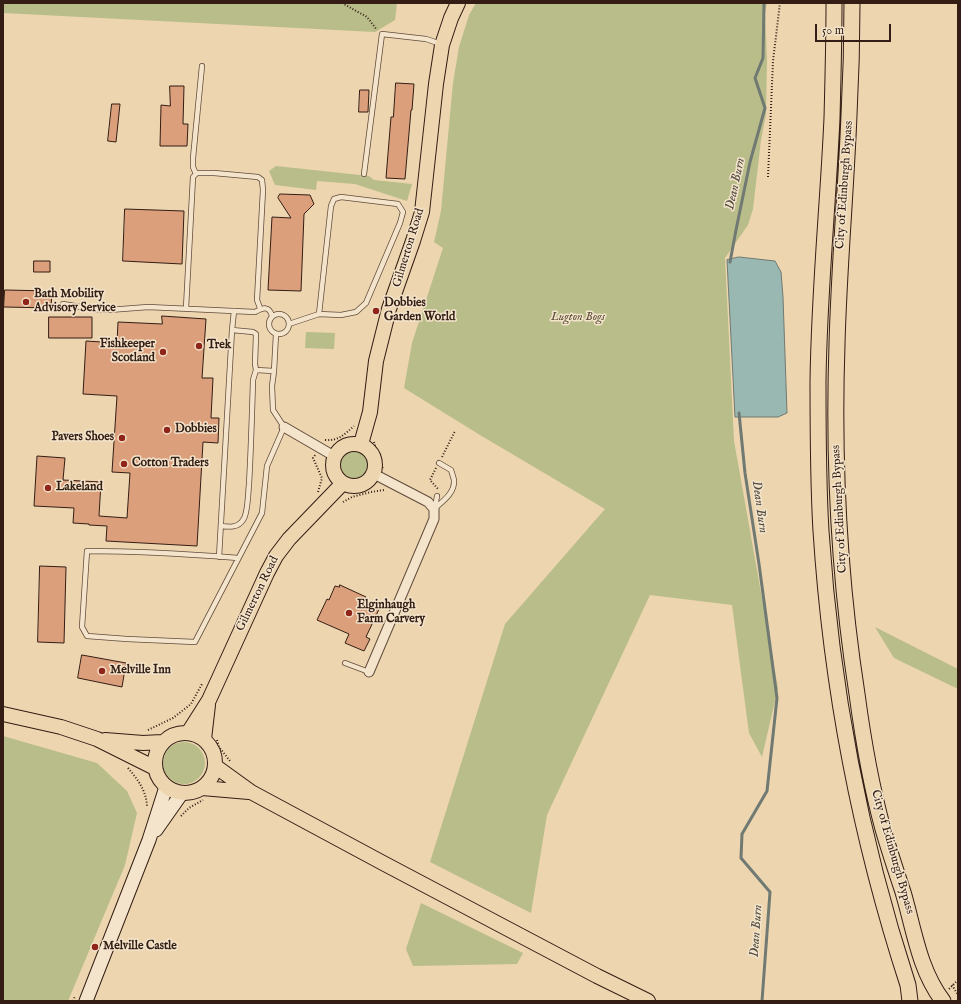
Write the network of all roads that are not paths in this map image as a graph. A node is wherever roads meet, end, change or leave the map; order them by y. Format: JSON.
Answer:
{"nodes":[{"id":1,"x":458,"y":3,"type":"edge"},
{"id":2,"x":834,"y":3,"type":"edge"},
{"id":3,"x":852,"y":3,"type":"edge"},
{"id":4,"x":442,"y":45,"type":"junction"},
{"id":5,"x":202,"y":66,"type":"dead end"},
{"id":6,"x":196,"y":174,"type":"junction"},
{"id":7,"x":364,"y":174,"type":"dead end"},
{"id":8,"x":63,"y":304,"type":"dead end"},
{"id":9,"x":186,"y":308,"type":"junction"},
{"id":10,"x":261,"y":309,"type":"junction"},
{"id":11,"x":234,"y":311,"type":"junction"},
{"id":12,"x":319,"y":314,"type":"junction"},
{"id":13,"x":272,"y":316,"type":"junction"},
{"id":14,"x":289,"y":324,"type":"junction"},
{"id":15,"x":232,"y":330,"type":"junction"},
{"id":16,"x":276,"y":334,"type":"junction"},
{"id":17,"x":256,"y":370,"type":"junction"},
{"id":18,"x":274,"y":371,"type":"junction"},
{"id":19,"x":284,"y":427,"type":"junction"},
{"id":20,"x":368,"y":443,"type":"junction"},
{"id":21,"x":334,"y":456,"type":"junction"},
{"id":22,"x":439,"y":463,"type":"dead end"},
{"id":23,"x":374,"y":474,"type":"junction"},
{"id":24,"x":343,"y":483,"type":"junction"},
{"id":25,"x":438,"y":496,"type":"dead end"},
{"id":26,"x":434,"y":509,"type":"junction"},
{"id":27,"x":221,"y":526,"type":"junction"},
{"id":28,"x":219,"y":557,"type":"junction"},
{"id":29,"x":238,"y":558,"type":"junction"},
{"id":30,"x":345,"y":663,"type":"dead end"},
{"id":31,"x":369,"y":672,"type":"joint"},
{"id":32,"x":209,"y":700,"type":"junction"},
{"id":33,"x":3,"y":714,"type":"edge"},
{"id":34,"x":188,"y":733,"type":"junction"},
{"id":35,"x":210,"y":737,"type":"junction"},
{"id":36,"x":97,"y":739,"type":"junction"},
{"id":37,"x":162,"y":742,"type":"junction"},
{"id":38,"x":215,"y":766,"type":"junction"},
{"id":39,"x":155,"y":768,"type":"junction"},
{"id":40,"x":166,"y":787,"type":"junction"},
{"id":41,"x":251,"y":792,"type":"junction"},
{"id":42,"x":182,"y":793,"type":"junction"},
{"id":43,"x":205,"y":794,"type":"junction"},
{"id":44,"x":149,"y":840,"type":"junction"},
{"id":45,"x":86,"y":1001,"type":"edge"},
{"id":46,"x":648,"y":1001,"type":"edge"},
{"id":47,"x":910,"y":1001,"type":"edge"},
{"id":48,"x":943,"y":1001,"type":"edge"}],
"edges":[{"from":1,"to":4,"type":"main road","name":"Gilmerton Road"},
{"from":2,"to":47,"type":"highway","name":"City of Edinburgh Bypass"},
{"from":3,"to":48,"type":"highway","name":"City of Edinburgh Bypass"},
{"from":4,"to":7,"type":"lane"},
{"from":4,"to":20,"type":"main road","name":"Gilmerton Road"},
{"from":5,"to":6,"type":"lane"},
{"from":6,"to":9,"type":"lane"},
{"from":6,"to":10,"type":"lane"},
{"from":8,"to":9,"type":"lane"},
{"from":9,"to":11,"type":"lane"},
{"from":10,"to":11,"type":"lane"},
{"from":10,"to":13,"type":"lane"},
{"from":11,"to":15,"type":"lane"},
{"from":12,"to":12,"type":"lane"},
{"from":12,"to":14,"type":"lane"},
{"from":13,"to":14,"type":"lane"},
{"from":13,"to":16,"type":"lane"},
{"from":14,"to":16,"type":"lane"},
{"from":15,"to":17,"type":"lane"},
{"from":15,"to":27,"type":"lane"},
{"from":16,"to":18,"type":"lane"},
{"from":17,"to":18,"type":"lane"},
{"from":17,"to":27,"type":"lane"},
{"from":18,"to":19,"type":"lane"},
{"from":19,"to":21,"type":"street"},
{"from":19,"to":29,"type":"lane"},
{"from":20,"to":21,"type":"main road"},
{"from":20,"to":23,"type":"main road"},
{"from":21,"to":24,"type":"main road"},
{"from":22,"to":26,"type":"lane"},
{"from":23,"to":24,"type":"main road"},
{"from":23,"to":26,"type":"street"},
{"from":24,"to":32,"type":"main road","name":"Gilmerton Road"},
{"from":25,"to":26,"type":"lane"},
{"from":26,"to":31,"type":"street"},
{"from":27,"to":28,"type":"lane"},
{"from":28,"to":29,"type":"lane"},
{"from":28,"to":29,"type":"lane"},
{"from":30,"to":31,"type":"lane"},
{"from":32,"to":34,"type":"main road","name":"Gilmerton Road"},
{"from":32,"to":35,"type":"main road","name":"Gilmerton Road"},
{"from":33,"to":36,"type":"main road"},
{"from":34,"to":35,"type":"main road"},
{"from":34,"to":37,"type":"main road"},
{"from":35,"to":38,"type":"main road"},
{"from":36,"to":37,"type":"main road"},
{"from":36,"to":39,"type":"main road"},
{"from":37,"to":39,"type":"main road"},
{"from":38,"to":41,"type":"main road"},
{"from":38,"to":43,"type":"main road"},
{"from":39,"to":40,"type":"main road"},
{"from":40,"to":42,"type":"main road"},
{"from":40,"to":44,"type":"main road"},
{"from":41,"to":43,"type":"main road"},
{"from":41,"to":46,"type":"main road"},
{"from":42,"to":43,"type":"main road"},
{"from":42,"to":44,"type":"main road"},
{"from":44,"to":45,"type":"main road"}]}
